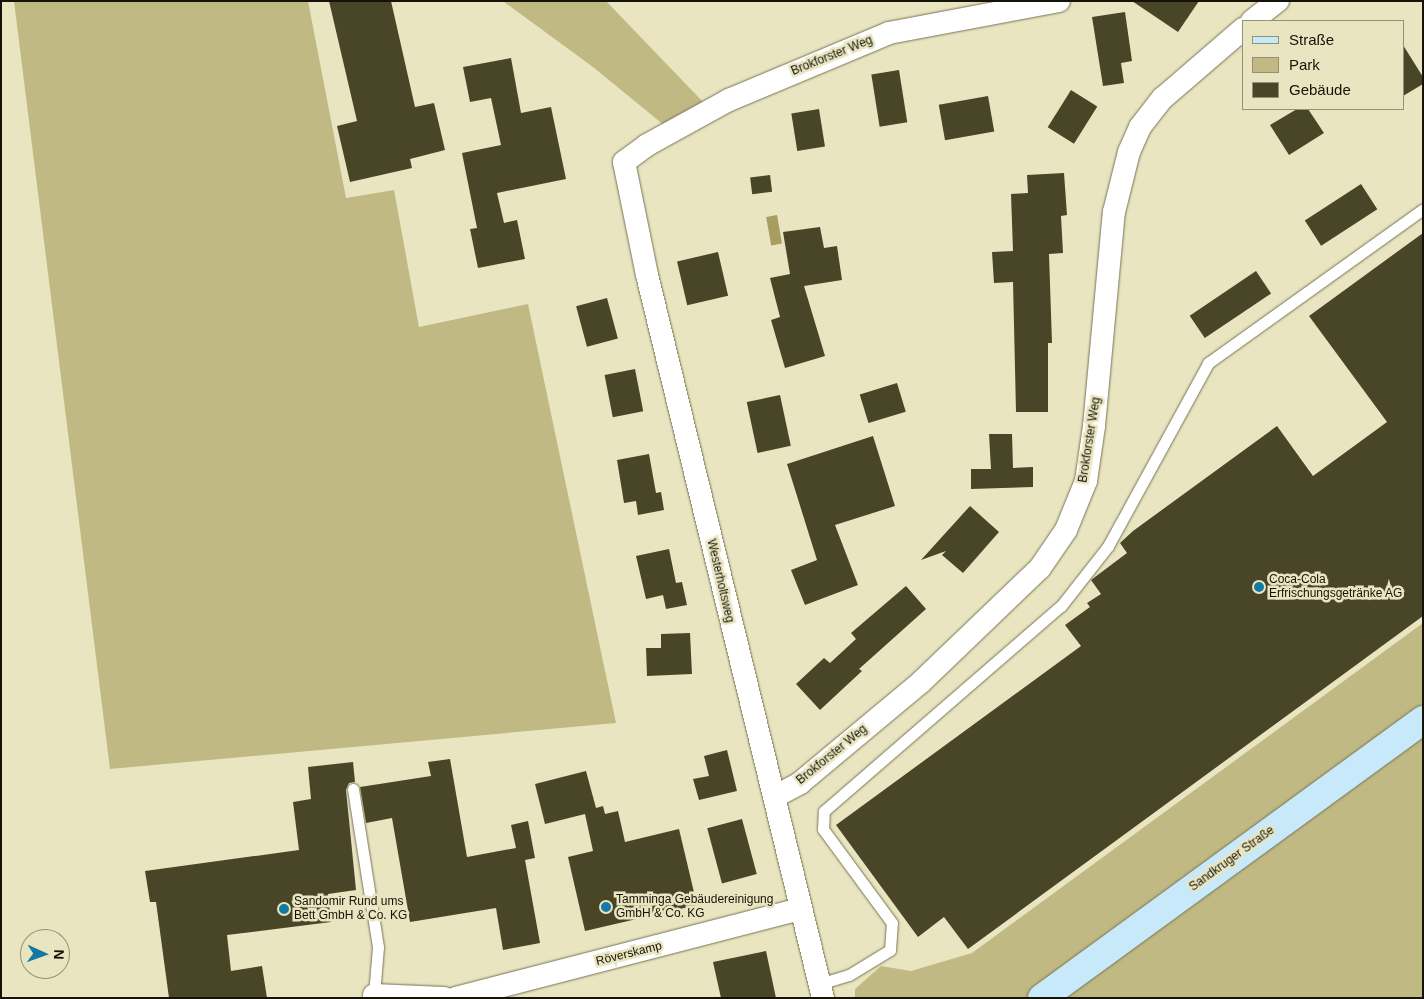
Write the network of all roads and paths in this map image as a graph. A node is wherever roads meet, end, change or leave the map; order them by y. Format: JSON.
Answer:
{"nodes":[{"id":1,"x":1059,"y":1,"type":"edge"},
{"id":2,"x":1278,"y":1,"type":"edge"},
{"id":3,"x":1253,"y":20,"type":"edge"},
{"id":4,"x":1242,"y":30,"type":"edge"},
{"id":5,"x":624,"y":162,"type":"joint"},
{"id":6,"x":1423,"y":209,"type":"edge"},
{"id":7,"x":1423,"y":720,"type":"edge"},
{"id":8,"x":353,"y":789,"type":"dead end"},
{"id":9,"x":774,"y":797,"type":"junction"},
{"id":10,"x":801,"y":909,"type":"junction"},
{"id":11,"x":821,"y":991,"type":"edge"},
{"id":12,"x":374,"y":995,"type":"joint"},
{"id":13,"x":444,"y":998,"type":"edge"},
{"id":14,"x":456,"y":998,"type":"edge"},
{"id":15,"x":1042,"y":998,"type":"edge"}],
"edges":[{"from":1,"to":5,"type":"street","name":"Brokforster Weg"},
{"from":2,"to":3,"type":"street"},
{"from":4,"to":9,"type":"street","name":"Brokforster Weg"},
{"from":5,"to":9,"type":"street","name":"Westerholtsweg"},
{"from":6,"to":11,"type":"lane"},
{"from":7,"to":15,"type":"street","name":"Sandkruger Straße"},
{"from":8,"to":12,"type":"lane"},
{"from":9,"to":10,"type":"street","name":"Westerholtsweg"},
{"from":10,"to":11,"type":"street","name":"Westerholtsweg"},
{"from":10,"to":14,"type":"street","name":"Röverskamp"},
{"from":12,"to":13,"type":"street"}]}
